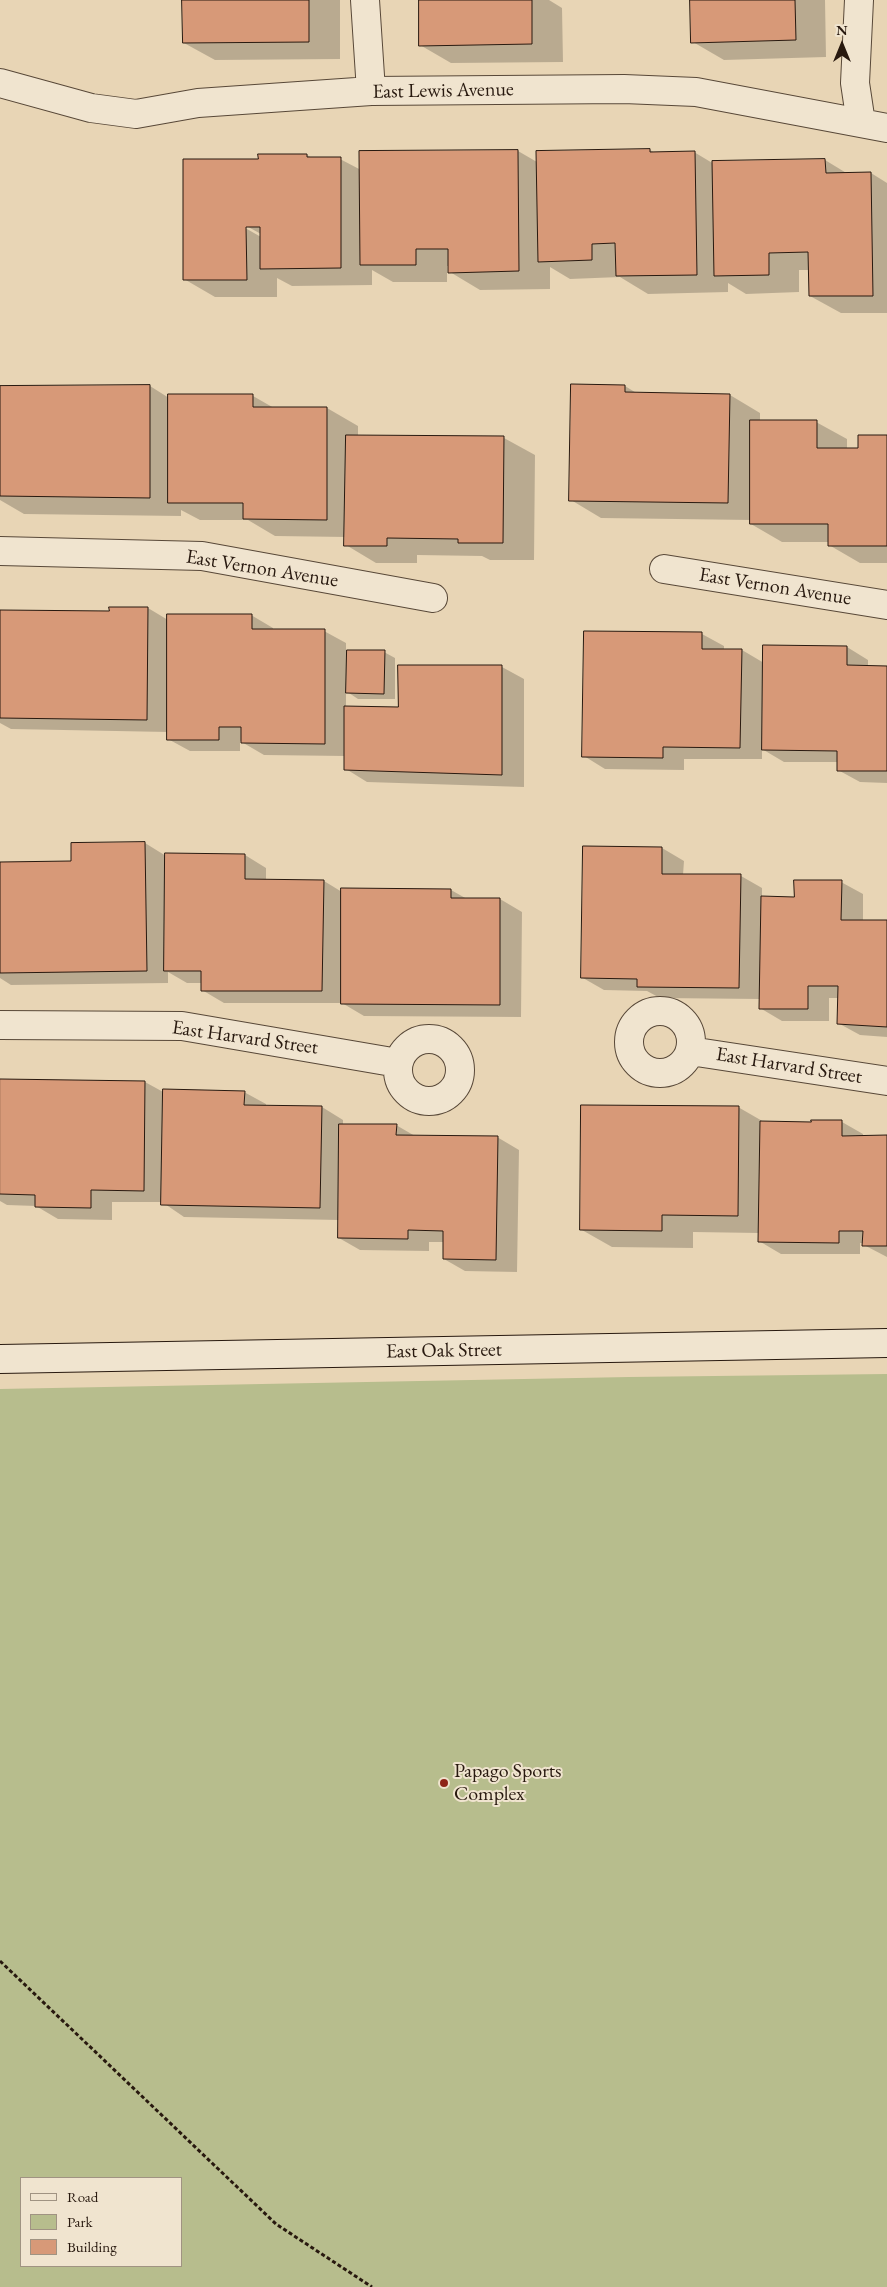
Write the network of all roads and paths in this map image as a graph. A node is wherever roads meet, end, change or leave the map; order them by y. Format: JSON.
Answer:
{"nodes":[{"id":1,"x":365,"y":0,"type":"edge"},
{"id":2,"x":860,"y":0,"type":"edge"},
{"id":3,"x":0,"y":83,"type":"edge"},
{"id":4,"x":371,"y":91,"type":"junction"},
{"id":5,"x":874,"y":126,"type":"edge"},
{"id":6,"x":0,"y":551,"type":"edge"},
{"id":7,"x":664,"y":569,"type":"dead end"},
{"id":8,"x":433,"y":598,"type":"dead end"},
{"id":9,"x":887,"y":605,"type":"edge"},
{"id":10,"x":0,"y":1025,"type":"edge"},
{"id":11,"x":690,"y":1051,"type":"dead end"},
{"id":12,"x":398,"y":1063,"type":"dead end"},
{"id":13,"x":887,"y":1080,"type":"edge"},
{"id":14,"x":887,"y":1343,"type":"edge"},
{"id":15,"x":0,"y":1359,"type":"edge"},
{"id":16,"x":0,"y":1961,"type":"edge"},
{"id":17,"x":372,"y":2287,"type":"edge"}],
"edges":[{"from":1,"to":4,"type":"street"},
{"from":2,"to":5,"type":"street"},
{"from":3,"to":4,"type":"street","name":"East Lewis Avenue"},
{"from":4,"to":5,"type":"street","name":"East Lewis Avenue"},
{"from":6,"to":8,"type":"street","name":"East Vernon Avenue"},
{"from":7,"to":9,"type":"street","name":"East Vernon Avenue"},
{"from":10,"to":12,"type":"street","name":"East Harvard Street"},
{"from":11,"to":13,"type":"street","name":"East Harvard Street"},
{"from":14,"to":15,"type":"street","name":"East Oak Street"},
{"from":16,"to":17,"type":"path"}]}
